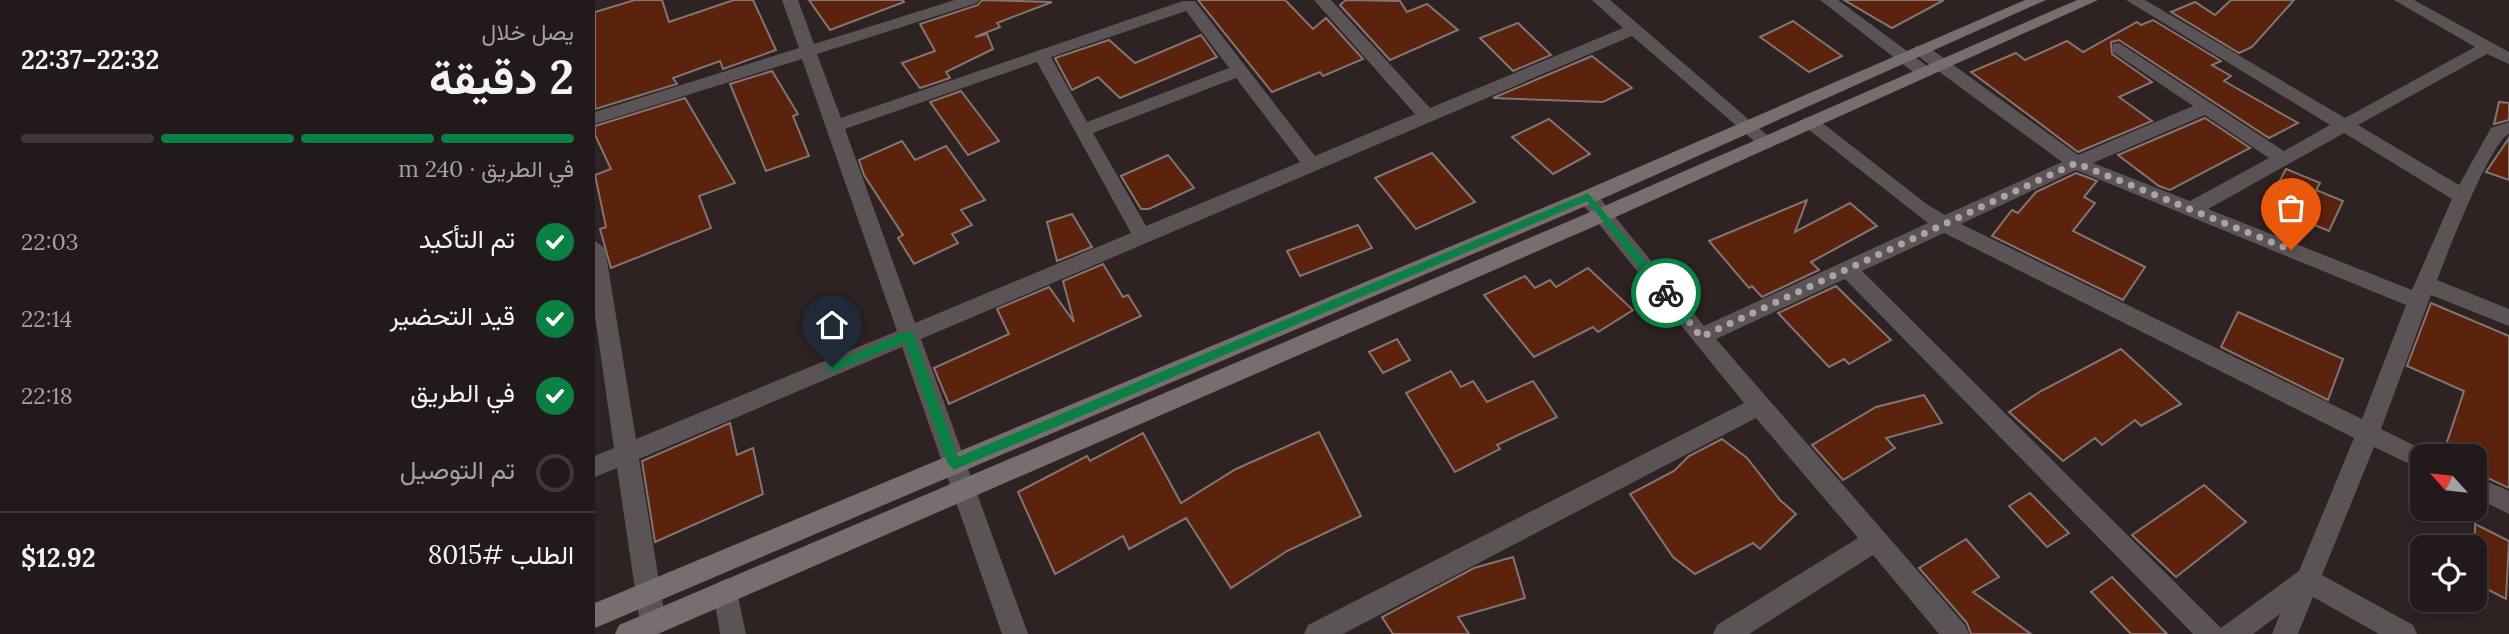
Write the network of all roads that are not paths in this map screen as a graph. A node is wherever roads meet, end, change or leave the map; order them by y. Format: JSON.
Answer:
{"nodes":[{"id":1,"x":790,"y":0,"type":"edge"},
{"id":2,"x":971,"y":0,"type":"edge"},
{"id":3,"x":1322,"y":0,"type":"edge"},
{"id":4,"x":1600,"y":0,"type":"edge"},
{"id":5,"x":1828,"y":0,"type":"edge"},
{"id":6,"x":2038,"y":0,"type":"edge"},
{"id":7,"x":2090,"y":0,"type":"edge"},
{"id":8,"x":2134,"y":0,"type":"edge"},
{"id":9,"x":2402,"y":0,"type":"edge"},
{"id":10,"x":1634,"y":29,"type":"junction"},
{"id":11,"x":2487,"y":47,"type":"junction"},
{"id":12,"x":2119,"y":48,"type":"dead end"},
{"id":13,"x":809,"y":51,"type":"junction"},
{"id":14,"x":1912,"y":53,"type":"junction"},
{"id":15,"x":1041,"y":55,"type":"junction"},
{"id":16,"x":2509,"y":59,"type":"edge"},
{"id":17,"x":1932,"y":68,"type":"junction"},
{"id":18,"x":1240,"y":70,"type":"junction"},
{"id":19,"x":2207,"y":107,"type":"junction"},
{"id":20,"x":1427,"y":116,"type":"junction"},
{"id":21,"x":595,"y":118,"type":"edge"},
{"id":22,"x":1811,"y":122,"type":"junction"},
{"id":23,"x":2343,"y":124,"type":"junction"},
{"id":24,"x":835,"y":126,"type":"junction"},
{"id":25,"x":1748,"y":126,"type":"junction"},
{"id":26,"x":2509,"y":128,"type":"edge"},
{"id":27,"x":1083,"y":130,"type":"junction"},
{"id":28,"x":1766,"y":142,"type":"junction"},
{"id":29,"x":2283,"y":159,"type":"junction"},
{"id":30,"x":2076,"y":163,"type":"junction"},
{"id":31,"x":1312,"y":165,"type":"junction"},
{"id":32,"x":2461,"y":195,"type":"junction"},
{"id":33,"x":1595,"y":206,"type":"junction"},
{"id":34,"x":2190,"y":210,"type":"junction"},
{"id":35,"x":1944,"y":224,"type":"junction"},
{"id":36,"x":1142,"y":236,"type":"junction"},
{"id":37,"x":595,"y":248,"type":"edge"},
{"id":38,"x":1847,"y":269,"type":"junction"},
{"id":39,"x":2420,"y":292,"type":"junction"},
{"id":40,"x":599,"y":298,"type":"edge"},
{"id":41,"x":2509,"y":318,"type":"edge"},
{"id":42,"x":908,"y":335,"type":"junction"},
{"id":43,"x":1701,"y":337,"type":"junction"},
{"id":44,"x":1760,"y":405,"type":"junction"},
{"id":45,"x":2368,"y":434,"type":"junction"},
{"id":46,"x":627,"y":453,"type":"junction"},
{"id":47,"x":2410,"y":454,"type":"edge"},
{"id":48,"x":954,"y":464,"type":"junction"},
{"id":49,"x":595,"y":467,"type":"edge"},
{"id":50,"x":963,"y":488,"type":"junction"},
{"id":51,"x":2487,"y":492,"type":"edge"},
{"id":52,"x":2509,"y":503,"type":"edge"},
{"id":53,"x":1876,"y":540,"type":"junction"},
{"id":54,"x":2307,"y":580,"type":"junction"},
{"id":55,"x":726,"y":592,"type":"junction"},
{"id":56,"x":648,"y":593,"type":"junction"},
{"id":57,"x":595,"y":615,"type":"edge"},
{"id":58,"x":653,"y":623,"type":"junction"},
{"id":59,"x":628,"y":634,"type":"edge"},
{"id":60,"x":733,"y":634,"type":"edge"},
{"id":61,"x":1016,"y":634,"type":"edge"},
{"id":62,"x":1317,"y":634,"type":"edge"},
{"id":63,"x":1726,"y":634,"type":"edge"},
{"id":64,"x":1956,"y":634,"type":"edge"},
{"id":65,"x":2211,"y":634,"type":"edge"},
{"id":66,"x":2232,"y":634,"type":"edge"},
{"id":67,"x":2285,"y":634,"type":"edge"},
{"id":68,"x":2405,"y":634,"type":"edge"}],
"edges":[{"from":1,"to":13,"type":"street"},
{"from":2,"to":13,"type":"street"},
{"from":3,"to":20,"type":"street"},
{"from":4,"to":10,"type":"street"},
{"from":5,"to":14,"type":"street"},
{"from":6,"to":14,"type":"main road"},
{"from":7,"to":17,"type":"main road"},
{"from":8,"to":23,"type":"street"},
{"from":9,"to":11,"type":"street"},
{"from":10,"to":20,"type":"street"},
{"from":10,"to":25,"type":"street"},
{"from":11,"to":16,"type":"street"},
{"from":11,"to":23,"type":"street"},
{"from":12,"to":19,"type":"street"},
{"from":13,"to":21,"type":"street"},
{"from":13,"to":24,"type":"street"},
{"from":14,"to":17,"type":"street"},
{"from":14,"to":25,"type":"main road"},
{"from":15,"to":18,"type":"street"},
{"from":15,"to":24,"type":"street"},
{"from":15,"to":27,"type":"street"},
{"from":17,"to":22,"type":"main road"},
{"from":17,"to":30,"type":"street"},
{"from":18,"to":27,"type":"street"},
{"from":18,"to":31,"type":"street"},
{"from":19,"to":29,"type":"street"},
{"from":19,"to":30,"type":"street"},
{"from":20,"to":31,"type":"street"},
{"from":22,"to":28,"type":"main road"},
{"from":22,"to":35,"type":"street"},
{"from":23,"to":29,"type":"street"},
{"from":23,"to":32,"type":"street"},
{"from":24,"to":42,"type":"street"},
{"from":25,"to":28,"type":"street"},
{"from":25,"to":33,"type":"main road"},
{"from":26,"to":32,"type":"street"},
{"from":27,"to":36,"type":"street"},
{"from":28,"to":33,"type":"main road"},
{"from":29,"to":34,"type":"street"},
{"from":30,"to":34,"type":"street"},
{"from":30,"to":35,"type":"street"},
{"from":31,"to":36,"type":"street"},
{"from":32,"to":39,"type":"street"},
{"from":33,"to":43,"type":"street"},
{"from":33,"to":48,"type":"main road"},
{"from":33,"to":50,"type":"main road"},
{"from":34,"to":39,"type":"street"},
{"from":35,"to":38,"type":"street"},
{"from":35,"to":45,"type":"street"},
{"from":36,"to":42,"type":"street"},
{"from":37,"to":40,"type":"street"},
{"from":38,"to":43,"type":"street"},
{"from":38,"to":65,"type":"street"},
{"from":39,"to":41,"type":"street"},
{"from":39,"to":45,"type":"street"},
{"from":40,"to":46,"type":"street"},
{"from":42,"to":46,"type":"street"},
{"from":42,"to":48,"type":"street"},
{"from":43,"to":44,"type":"street"},
{"from":44,"to":53,"type":"street"},
{"from":44,"to":62,"type":"street"},
{"from":45,"to":47,"type":"street"},
{"from":45,"to":54,"type":"street"},
{"from":46,"to":49,"type":"street"},
{"from":46,"to":56,"type":"street"},
{"from":48,"to":50,"type":"street"},
{"from":48,"to":56,"type":"main road"},
{"from":50,"to":55,"type":"main road"},
{"from":50,"to":61,"type":"street"},
{"from":51,"to":52,"type":"street"},
{"from":53,"to":63,"type":"street"},
{"from":53,"to":64,"type":"street"},
{"from":54,"to":66,"type":"street"},
{"from":54,"to":67,"type":"street"},
{"from":54,"to":68,"type":"street"},
{"from":55,"to":58,"type":"main road"},
{"from":55,"to":60,"type":"street"},
{"from":56,"to":57,"type":"main road"},
{"from":56,"to":58,"type":"street"},
{"from":58,"to":59,"type":"main road"}]}
